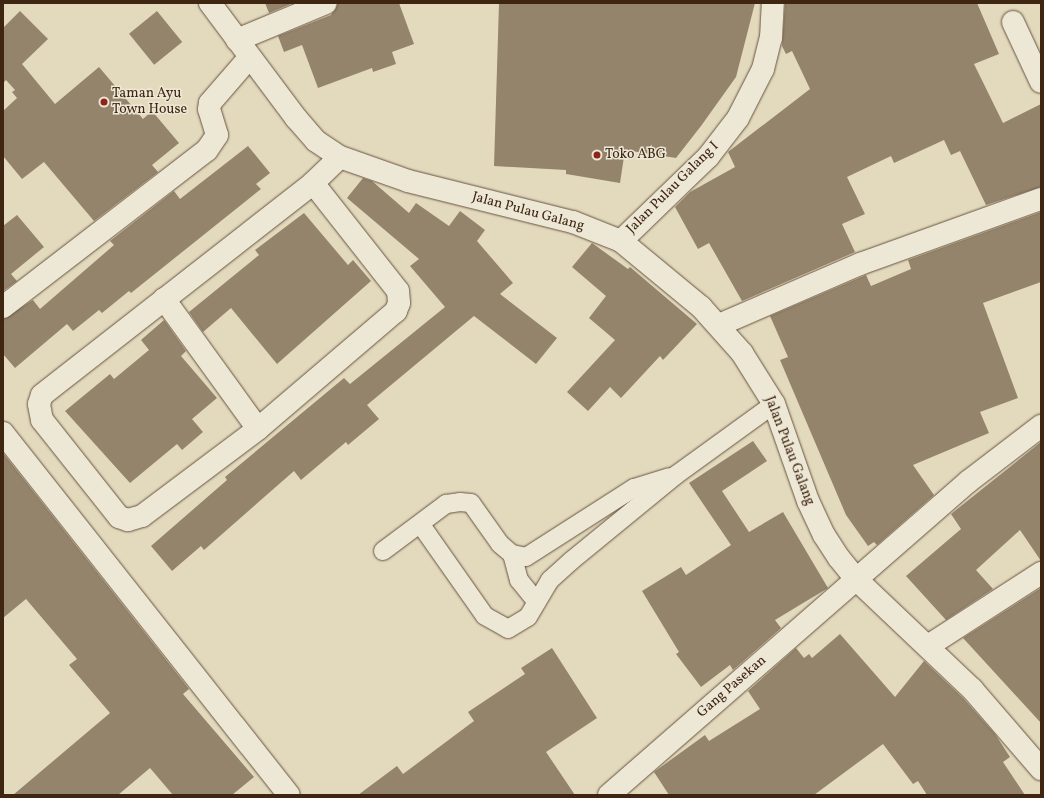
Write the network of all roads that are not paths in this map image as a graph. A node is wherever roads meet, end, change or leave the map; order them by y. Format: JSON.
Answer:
{"nodes":[{"id":1,"x":210,"y":3,"type":"edge"},
{"id":2,"x":326,"y":3,"type":"edge"},
{"id":3,"x":773,"y":3,"type":"edge"},
{"id":4,"x":1013,"y":22,"type":"dead end"},
{"id":5,"x":237,"y":40,"type":"junction"},
{"id":6,"x":249,"y":58,"type":"junction"},
{"id":7,"x":1041,"y":82,"type":"edge"},
{"id":8,"x":340,"y":157,"type":"junction"},
{"id":9,"x":313,"y":182,"type":"junction"},
{"id":10,"x":1041,"y":199,"type":"edge"},
{"id":11,"x":621,"y":241,"type":"junction"},
{"id":12,"x":164,"y":299,"type":"junction"},
{"id":13,"x":3,"y":307,"type":"edge"},
{"id":14,"x":719,"y":325,"type":"junction"},
{"id":15,"x":774,"y":404,"type":"junction"},
{"id":16,"x":1041,"y":426,"type":"edge"},
{"id":17,"x":258,"y":429,"type":"junction"},
{"id":18,"x":3,"y":433,"type":"edge"},
{"id":19,"x":676,"y":475,"type":"junction"},
{"id":20,"x":421,"y":525,"type":"junction"},
{"id":21,"x":383,"y":551,"type":"dead end"},
{"id":22,"x":512,"y":554,"type":"junction"},
{"id":23,"x":1041,"y":573,"type":"edge"},
{"id":24,"x":856,"y":579,"type":"junction"},
{"id":25,"x":537,"y":602,"type":"junction"},
{"id":26,"x":928,"y":646,"type":"junction"},
{"id":27,"x":1041,"y":769,"type":"edge"},
{"id":28,"x":289,"y":795,"type":"edge"},
{"id":29,"x":609,"y":795,"type":"edge"}],
"edges":[{"from":1,"to":5,"type":"street","name":"Jalan Pulau Galang"},
{"from":2,"to":5,"type":"street"},
{"from":3,"to":11,"type":"street","name":"Jalan Pulau Galang I"},
{"from":4,"to":7,"type":"street"},
{"from":5,"to":6,"type":"street","name":"Jalan Pulau Galang"},
{"from":6,"to":8,"type":"street","name":"Jalan Pulau Galang"},
{"from":6,"to":13,"type":"street"},
{"from":8,"to":9,"type":"street"},
{"from":8,"to":11,"type":"street","name":"Jalan Pulau Galang"},
{"from":9,"to":12,"type":"street"},
{"from":9,"to":17,"type":"street"},
{"from":10,"to":14,"type":"street"},
{"from":11,"to":14,"type":"street","name":"Jalan Pulau Galang"},
{"from":12,"to":17,"type":"street"},
{"from":12,"to":17,"type":"street"},
{"from":14,"to":15,"type":"street","name":"Jalan Pulau Galang"},
{"from":15,"to":19,"type":"lane"},
{"from":15,"to":24,"type":"street","name":"Jalan Pulau Galang"},
{"from":16,"to":24,"type":"street","name":"Gang Pasekan"},
{"from":18,"to":28,"type":"street"},
{"from":19,"to":22,"type":"lane"},
{"from":19,"to":25,"type":"lane"},
{"from":20,"to":21,"type":"lane"},
{"from":20,"to":22,"type":"lane"},
{"from":20,"to":25,"type":"lane"},
{"from":22,"to":25,"type":"lane"},
{"from":23,"to":26,"type":"street"},
{"from":24,"to":26,"type":"street","name":"Jalan Pulau Galang"},
{"from":24,"to":29,"type":"street","name":"Gang Pasekan"},
{"from":26,"to":27,"type":"street","name":"Jalan Pulau Galang"}]}
